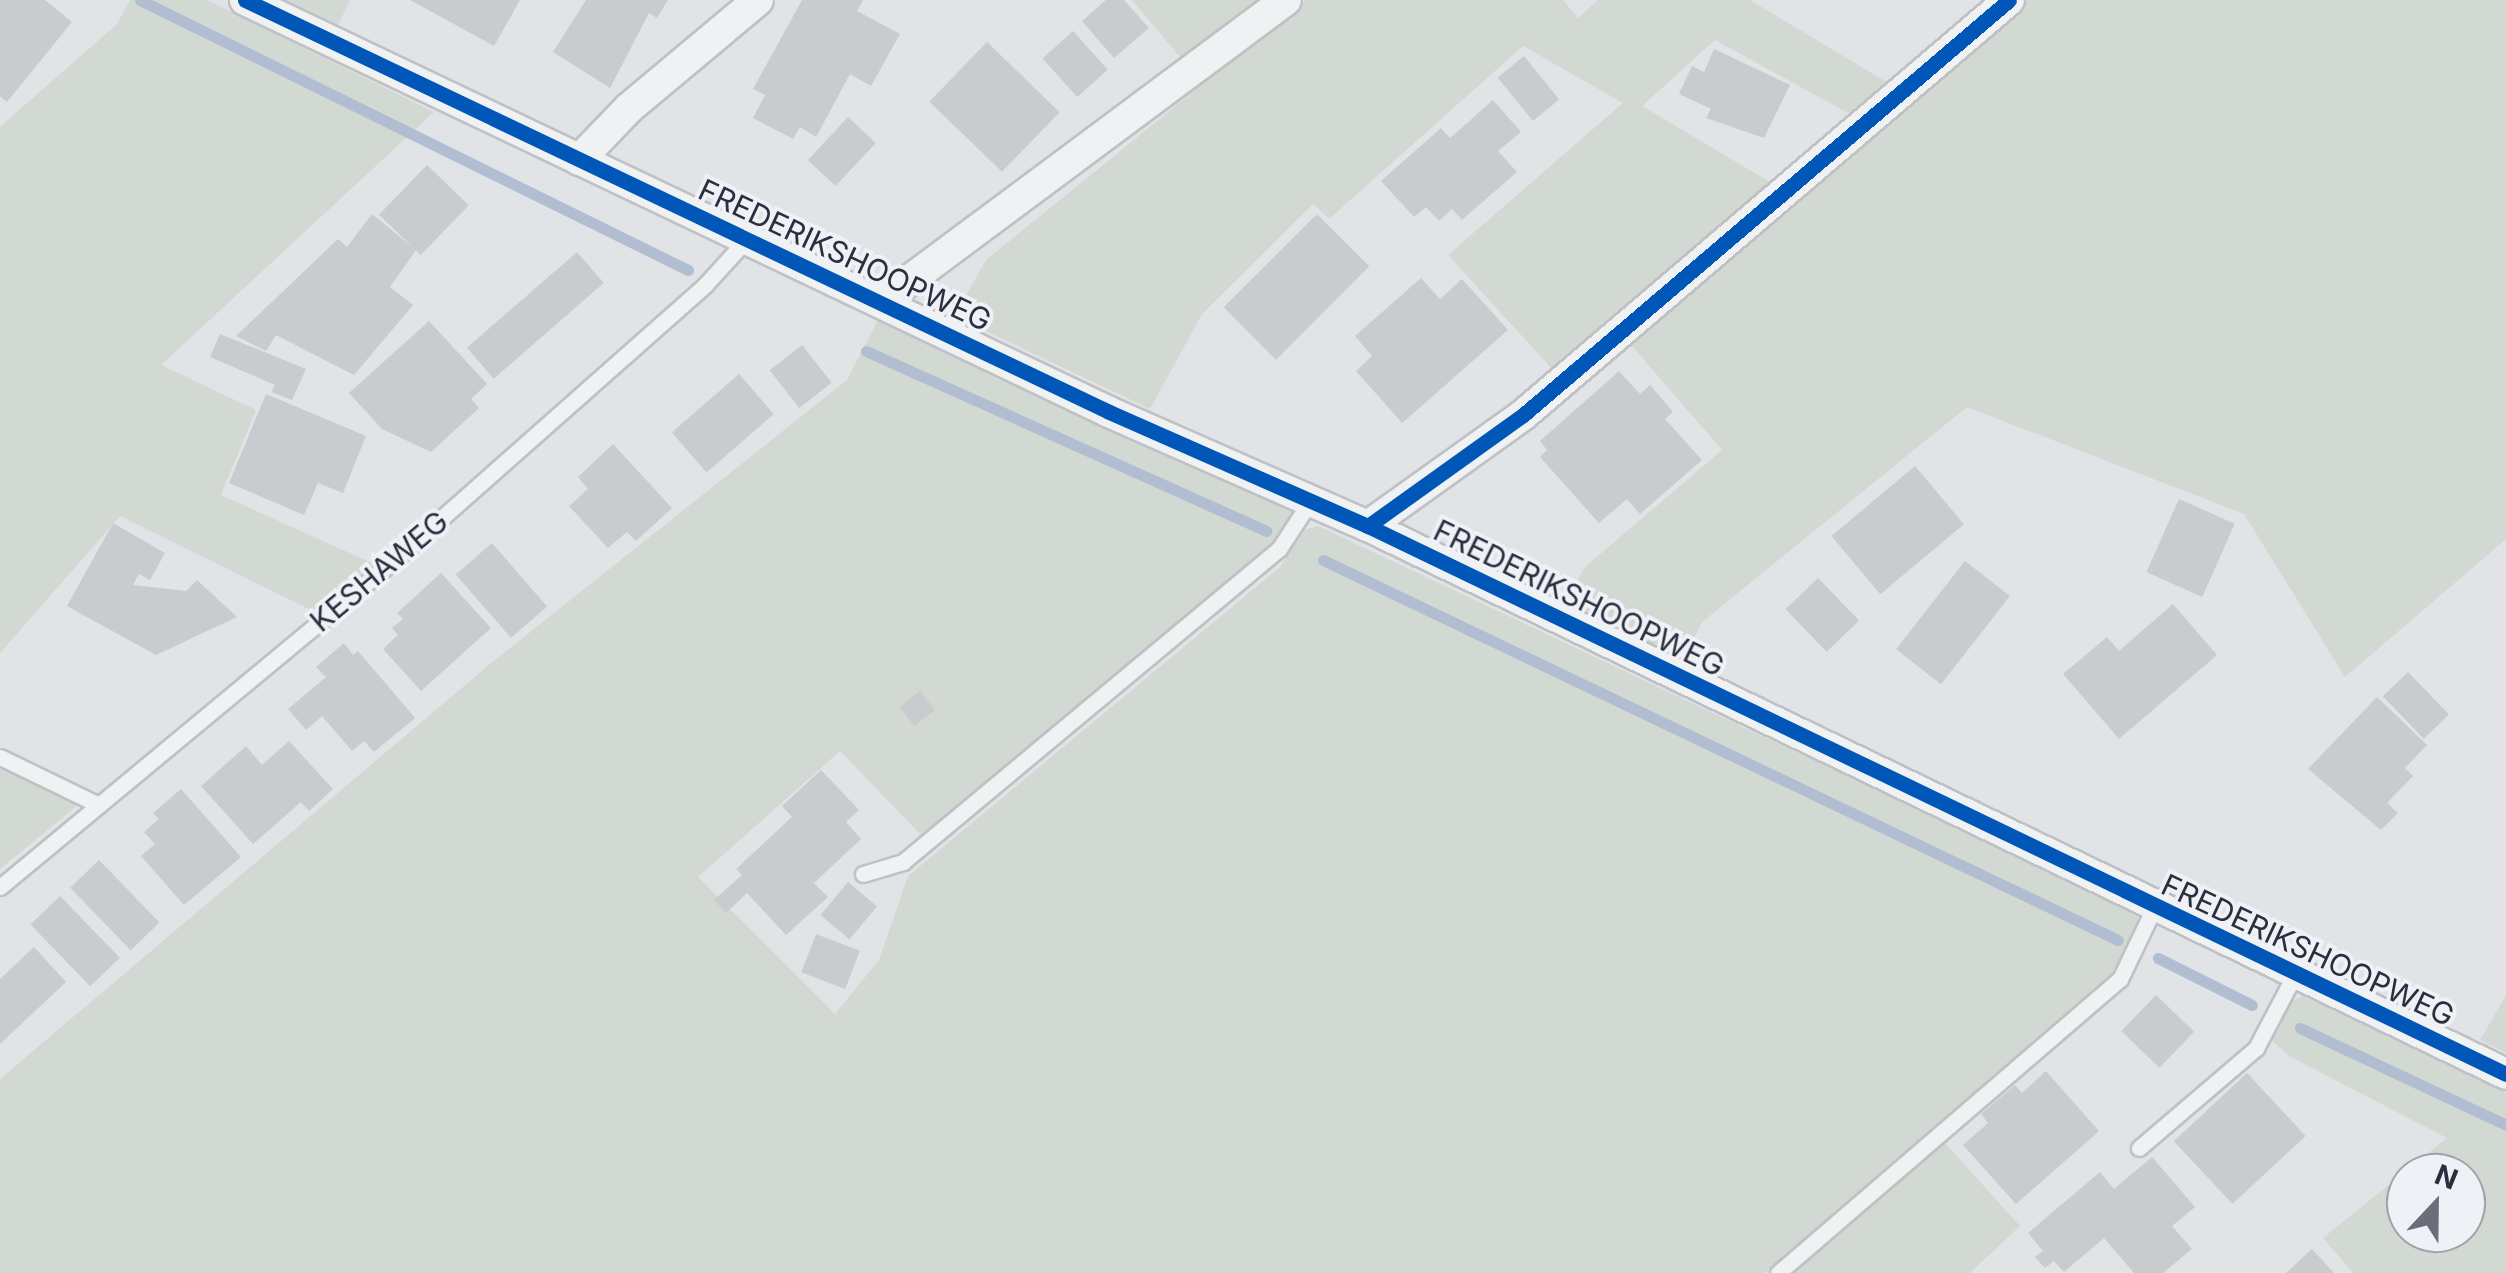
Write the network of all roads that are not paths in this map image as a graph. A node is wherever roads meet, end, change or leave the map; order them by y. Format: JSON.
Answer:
{"nodes":[{"id":1,"x":245,"y":0,"type":"edge"},
{"id":2,"x":758,"y":0,"type":"edge"},
{"id":3,"x":1286,"y":0,"type":"edge"},
{"id":4,"x":2009,"y":0,"type":"edge"},
{"id":5,"x":579,"y":160,"type":"junction"},
{"id":6,"x":746,"y":240,"type":"junction"},
{"id":7,"x":883,"y":300,"type":"junction"},
{"id":8,"x":1309,"y":503,"type":"junction"},
{"id":9,"x":1368,"y":526,"type":"junction"},
{"id":10,"x":0,"y":757,"type":"edge"},
{"id":11,"x":99,"y":804,"type":"junction"},
{"id":12,"x":862,"y":874,"type":"dead end"},
{"id":13,"x":0,"y":887,"type":"edge"},
{"id":14,"x":2154,"y":908,"type":"junction"},
{"id":15,"x":2294,"y":974,"type":"junction"},
{"id":16,"x":2506,"y":1074,"type":"edge"},
{"id":17,"x":2139,"y":1148,"type":"dead end"},
{"id":18,"x":1778,"y":1273,"type":"edge"}],
"edges":[{"from":1,"to":5,"type":"street","name":"FREDERIKSHOOPWEG"},
{"from":2,"to":5,"type":"street"},
{"from":3,"to":7,"type":"street"},
{"from":4,"to":9,"type":"street"},
{"from":5,"to":6,"type":"street","name":"FREDERIKSHOOPWEG"},
{"from":6,"to":7,"type":"street","name":"FREDERIKSHOOPWEG"},
{"from":6,"to":11,"type":"lane","name":"KESHAWEG"},
{"from":7,"to":8,"type":"street","name":"FREDERIKSHOOPWEG"},
{"from":8,"to":9,"type":"street","name":"FREDERIKSHOOPWEG"},
{"from":8,"to":12,"type":"lane"},
{"from":9,"to":14,"type":"street","name":"FREDERIKSHOOPWEG"},
{"from":10,"to":11,"type":"lane"},
{"from":11,"to":13,"type":"lane","name":"KESHAWEG"},
{"from":14,"to":15,"type":"street","name":"FREDERIKSHOOPWEG"},
{"from":14,"to":18,"type":"lane"},
{"from":15,"to":16,"type":"street","name":"FREDERIKSHOOPWEG"},
{"from":15,"to":17,"type":"lane"}]}
